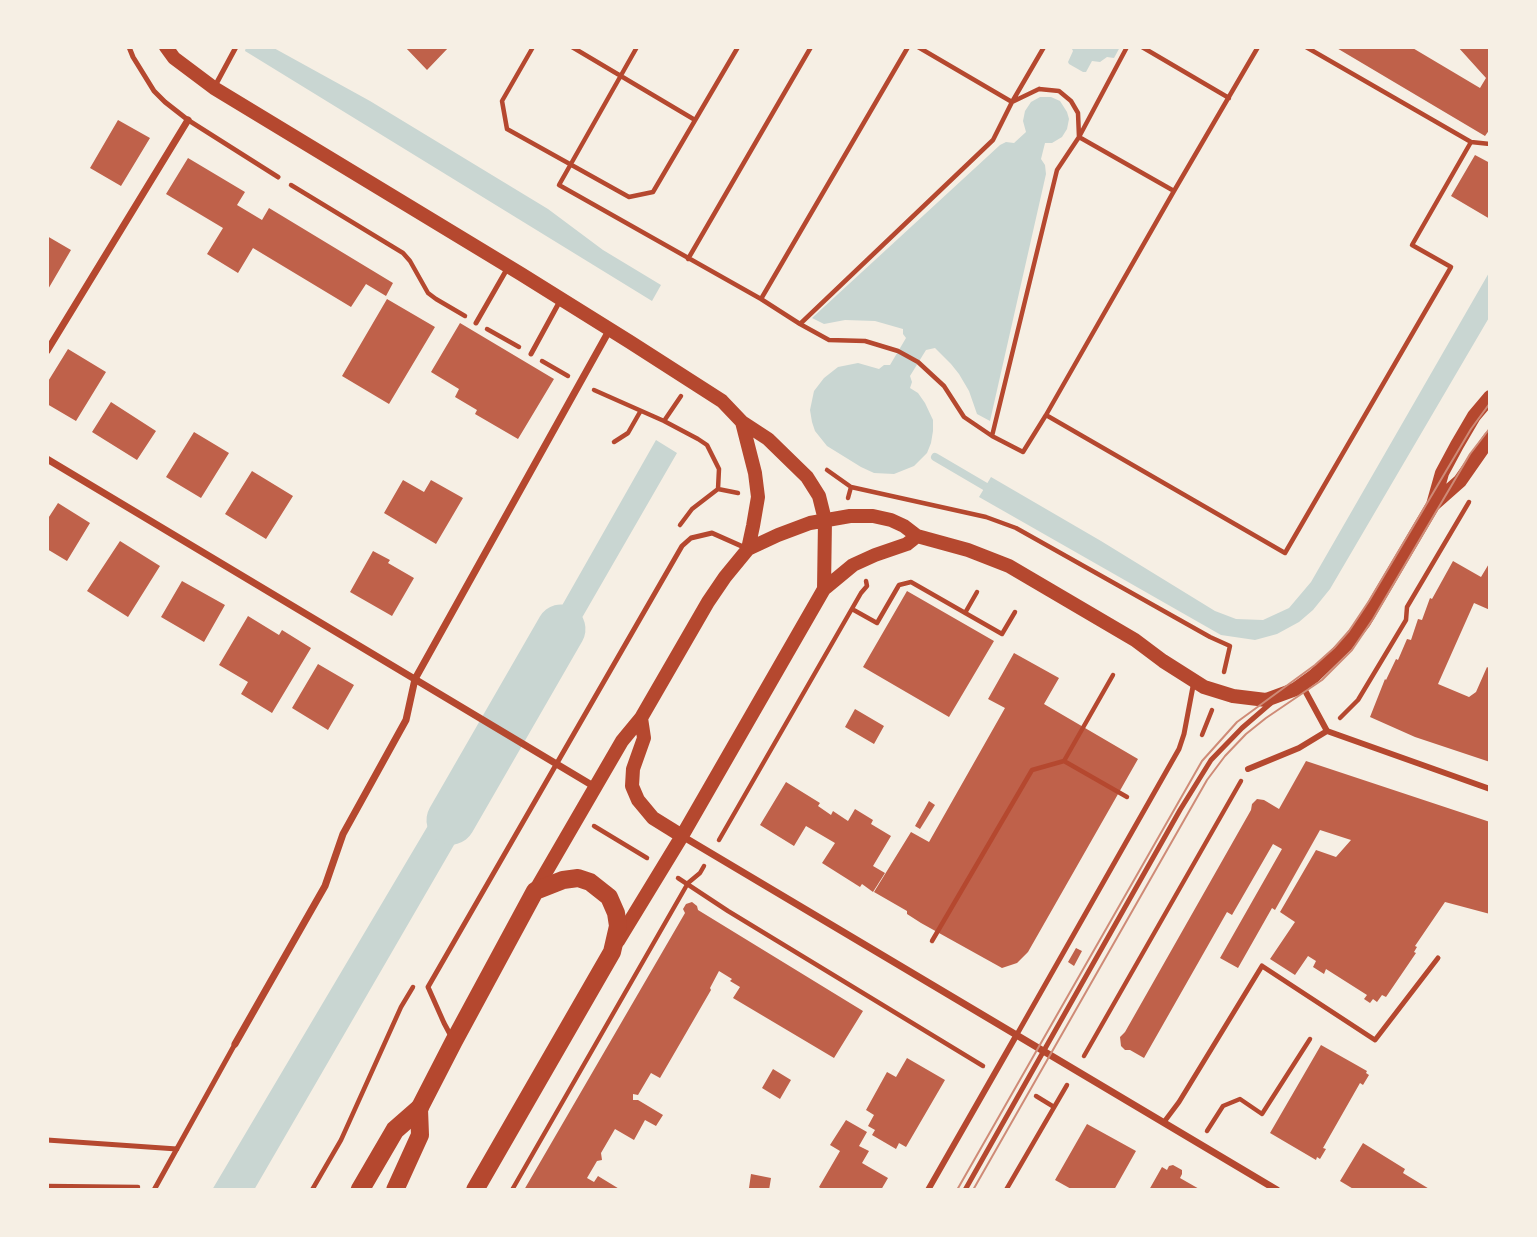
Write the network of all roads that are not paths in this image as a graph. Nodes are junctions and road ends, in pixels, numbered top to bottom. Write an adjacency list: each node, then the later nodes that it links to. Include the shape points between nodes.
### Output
1 (129, 47): 5 (lane, via 154,91)
2 (166, 47): 4 (main road)
3 (236, 47): 4 (lane)
4 (214, 88): 7 (main road)
5 (188, 120): 6 (lane); 11 (street)
6 (278, 177)
7 (508, 266): 8 (main road); 9 (lane)
8 (561, 299): 10 (main road); 12 (lane)
9 (476, 323)
10 (610, 330): 14 (main road, via 722,401); 22 (street)
11 (47, 351)
12 (531, 354)
13 (1490, 397): 17 (main road, via 1452,454)
14 (742, 422): 18 (main road, via 768,439 807,477 819,496); 20 (main road, via 758,497)
15 (1490, 438): 17 (main road, via 1460,481)
16 (47, 459): 22 (street)
17 (1433, 505): 24 (main road, via 1364,622 1329,663)
18 (825, 520): 19 (main road, via 882,518); 20 (main road); 21 (main road)
19 (917, 536): 21 (main road, via 853,565); 23 (main road, via 1009,566 1135,640)
20 (748, 549): 26 (main road, via 708,602); 28 (lane, via 712,533 691,538 682,546)
21 (824, 589): 32 (main road)
22 (415, 679): 28 (street); 38 (street, via 406,720 343,834 325,887)
23 (1194, 681): 25 (main road, via 1244,698 1266,700); 36 (lane, via 1179,749)
24 (1302, 685): 25 (main road); 27 (street)
25 (1281, 695): 39 (lane, via 1211,760)
26 (641, 718): 30 (main road); 32 (main road, via 644,738 632,786 653,818)
27 (1327, 732): 29 (street); 31 (street)
28 (556, 764): 30 (street); 37 (lane, via 428,987)
29 (1248, 769)
30 (595, 787): 33 (main road)
31 (1490, 789)
32 (682, 836): 34 (main road); 36 (street)
33 (535, 891): 34 (main road, via 578,878 600,888 616,913); 37 (main road)
34 (612, 952): 47 (main road)
35 (1438, 958): 41 (lane, via 1376,1040 1262,966)
36 (1016, 1036): 39 (street); 48 (street)
37 (454, 1041): 40 (main road)
38 (236, 1044): 43 (lane)
39 (1044, 1051): 41 (street); 49 (lane)
40 (419, 1110): 45 (highway, via 395,1130); 46 (main road, via 419,1135)
41 (1164, 1122): 50 (street)
42 (47, 1140): 43 (lane)
43 (177, 1149): 44 (lane)
44 (154, 1190)
45 (359, 1190)
46 (395, 1190)
47 (475, 1190)
48 (928, 1190)
49 (965, 1190)
50 (1277, 1190)

